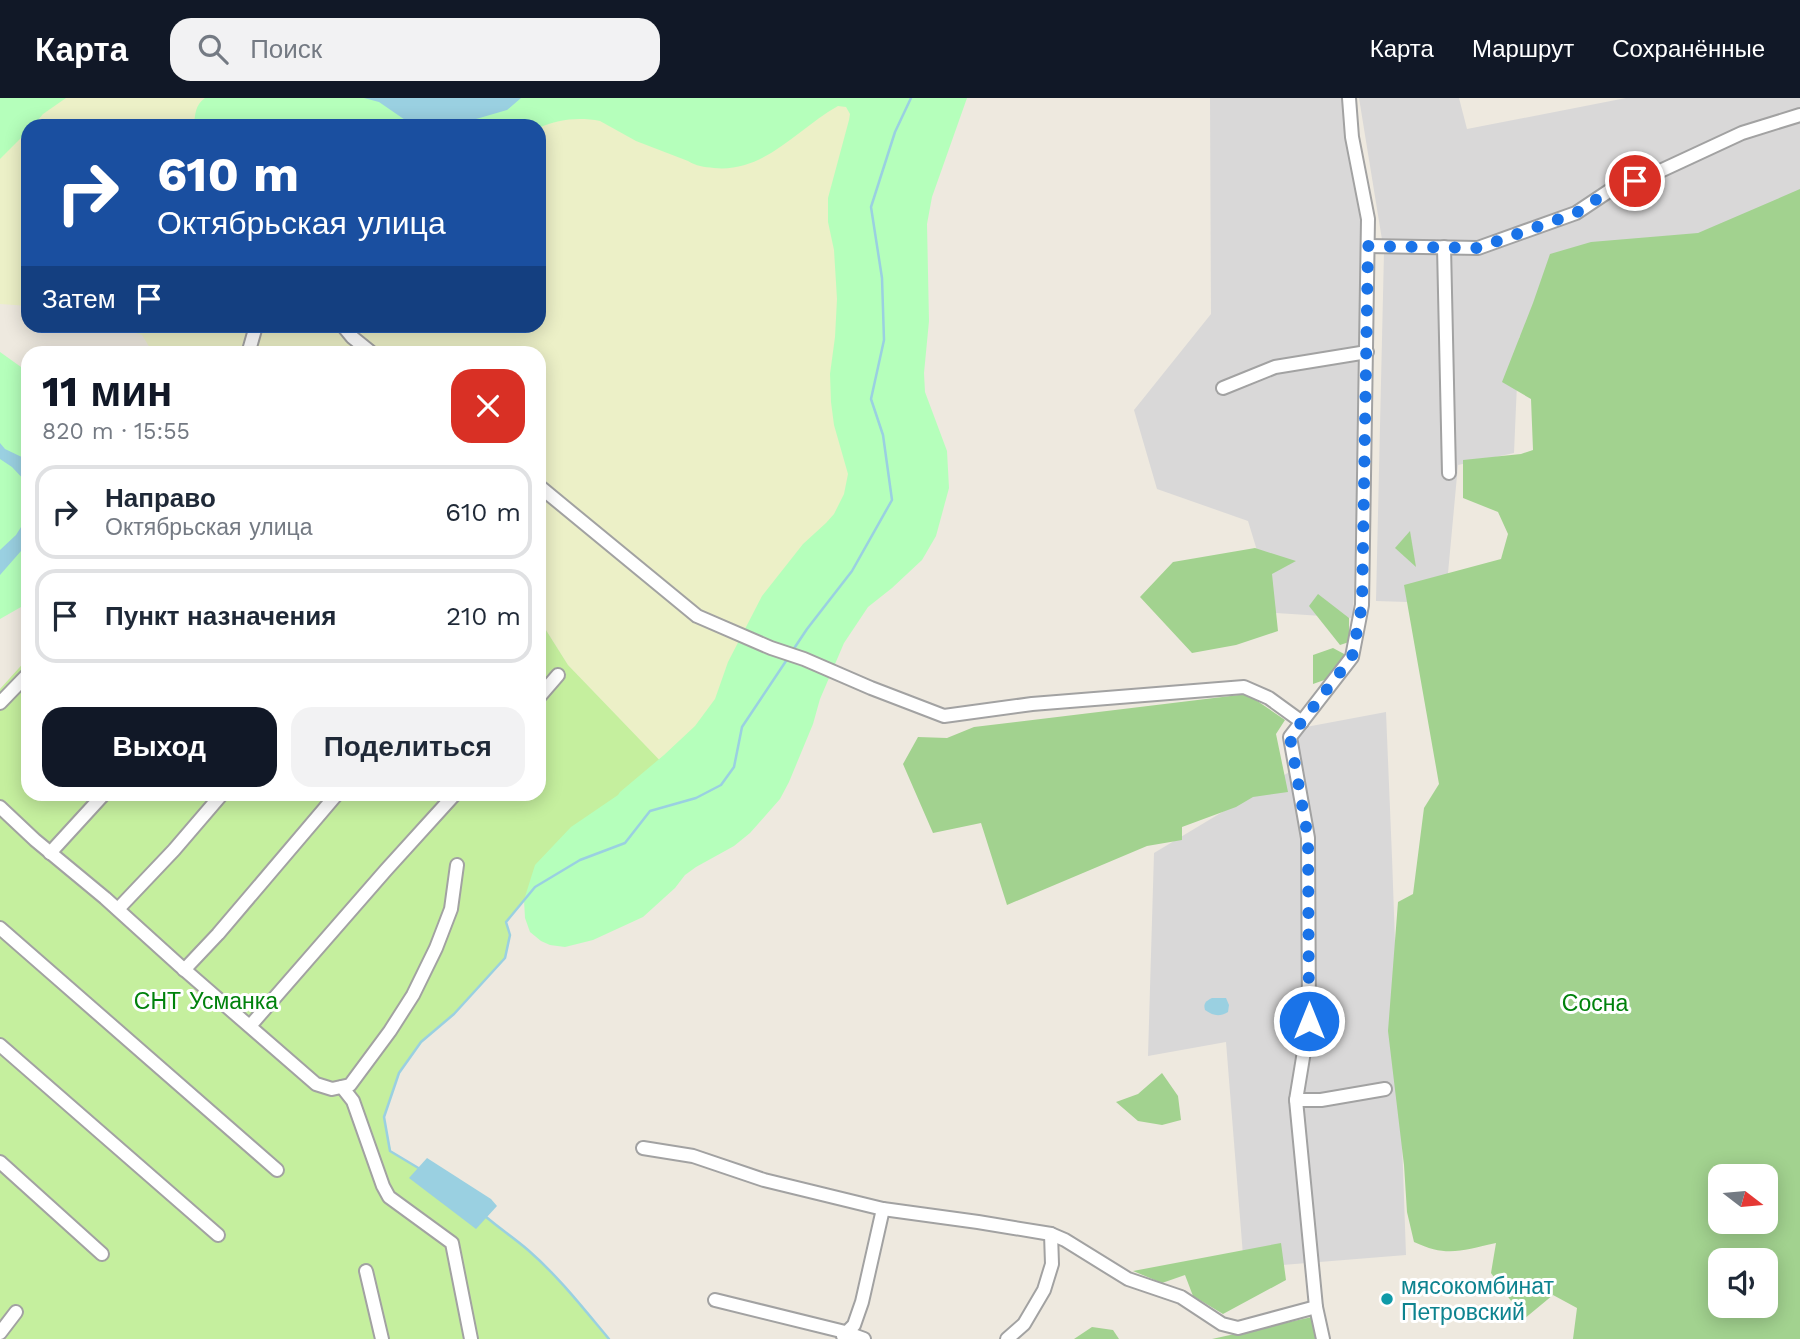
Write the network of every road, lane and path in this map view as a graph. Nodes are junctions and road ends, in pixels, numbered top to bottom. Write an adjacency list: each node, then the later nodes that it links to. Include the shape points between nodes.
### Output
1 (1349, 98): 3 (street)
2 (1800, 115): 4 (street, via 1742,133 1612,189 1576,213 1478,248)
3 (1368, 246): 4 (street); 7 (street)
4 (1444, 247): 9 (street)
5 (349, 333): 6 (street)
6 (363, 346)
7 (1367, 352): 8 (street, via 1275,367); 15 (street, via 1362,605 1352,657)
8 (1223, 388)
9 (1449, 473)
10 (546, 492): 15 (street, via 698,616 944,716 1244,687)
11 (558, 676): 13 (street)
12 (21, 681): 14 (street)
13 (546, 689)
14 (0, 703)
15 (1302, 722): 30 (street, via 1290,737 1308,838 1309,1021)
16 (98, 801): 21 (street)
17 (216, 801): 23 (street)
18 (331, 801): 25 (street)
19 (449, 801): 26 (street)
20 (0, 807): 21 (street)
21 (50, 853): 23 (street)
22 (457, 865): 28 (street, via 451,909 413,995 351,1085)
23 (118, 909): 25 (street)
24 (0, 928): 33 (street)
25 (184, 970): 26 (street)
26 (250, 1026): 28 (street, via 316,1084)
27 (0, 1045): 36 (street)
28 (342, 1087): 45 (street, via 353,1101 389,1197 452,1243)
29 (1385, 1089): 30 (street)
30 (1296, 1100): 40 (street)
31 (643, 1148): 34 (street, via 693,1156 764,1180)
32 (0, 1162): 37 (street)
33 (277, 1171)
34 (883, 1209): 35 (street); 43 (street, via 862,1302 854,1325)
35 (1051, 1234): 40 (street, via 1128,1279 1181,1297 1222,1324 1238,1328); 47 (street, via 1052,1264 1044,1290 1024,1324)
36 (218, 1236)
37 (102, 1254)
38 (366, 1271): 44 (street)
39 (715, 1300): 43 (street)
40 (1316, 1307): 48 (street)
41 (16, 1312): 42 (street)
42 (0, 1333)
43 (843, 1336): 46 (street)
44 (382, 1339)
45 (471, 1339)
46 (864, 1339)
47 (1007, 1339)
48 (1324, 1339)

